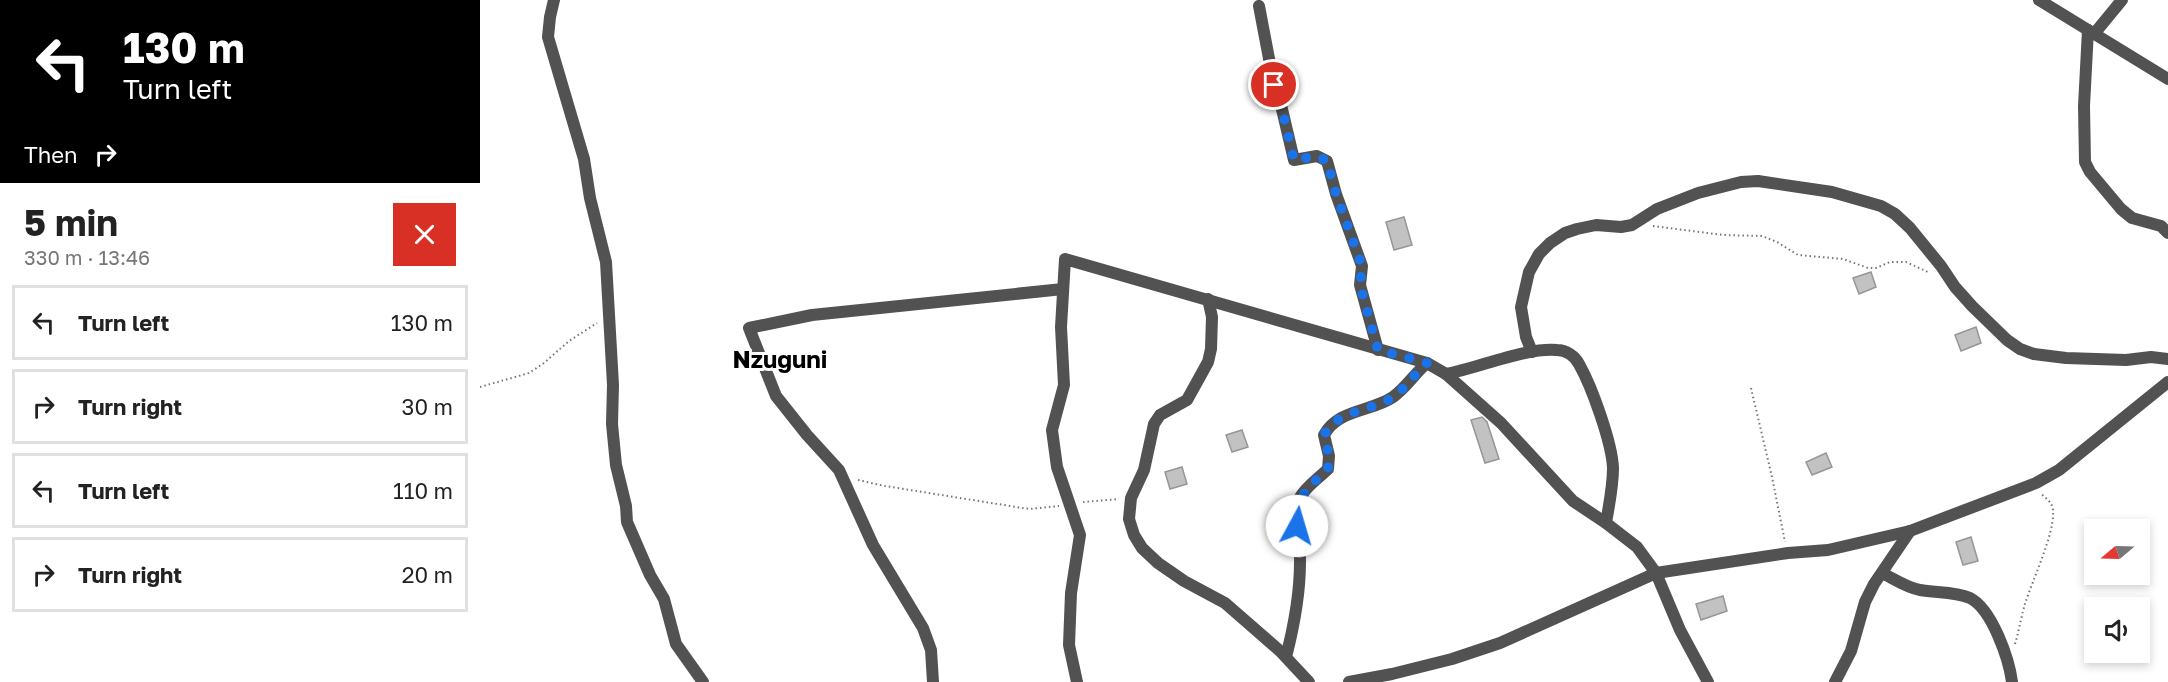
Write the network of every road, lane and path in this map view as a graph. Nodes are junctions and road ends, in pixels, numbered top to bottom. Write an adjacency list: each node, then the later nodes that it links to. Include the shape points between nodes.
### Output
1 (554, 0): 12 (street, via 549,37 585,159 606,262)
2 (2039, 0): 5 (street)
3 (2122, 0): 5 (street)
4 (1259, 6): 13 (street, via 1294,160 1317,156 1327,161 1362,266 1360,285)
5 (2091, 32): 6 (street); 8 (street, via 2084,106 2085,162 2121,209 2132,218 2161,226)
6 (2168, 79)
7 (1652, 226): 9 (path, via 1762,236 1798,255 1844,259 1868,268 1906,262)
8 (2168, 232)
9 (1930, 273)
10 (1063, 289): 11 (street, via 1065,259); 21 (street, via 812,315 749,328 776,396); 24 (street, via 1064,385 1052,430)
11 (1208, 299): 13 (street); 23 (street, via 1212,317 1208,362 1186,400 1160,415 1154,424 1147,460)
12 (610, 315): 19 (path, via 529,373); 32 (street, via 612,424 627,522 664,599 676,644)
13 (1378, 350): 16 (street)
14 (1532, 352): 15 (street, via 1521,307 1529,272 1550,243 1577,229 1632,225 1657,209 1698,193 1758,181 1832,192 1895,214 1972,306 2020,349 2066,358); 17 (street); 25 (street, via 1558,350 1569,353 1579,363 1602,424 1612,465)
15 (2168, 359)
16 (1427, 363): 17 (street); 30 (street, via 1390,398 1340,419 1324,435 1328,469 1300,496 1295,518 1300,543 1299,592)
17 (1446, 375): 25 (street, via 1502,423 1573,501)
18 (2168, 382): 22 (street, via 2060,470)
19 (480, 387)
20 (1751, 388): 27 (path)
21 (843, 477): 24 (path, via 1029,509); 33 (street, via 876,551 923,628 931,650)
22 (2027, 486): 26 (street); 31 (path, via 2049,501 2054,510)
23 (1131, 498): 24 (path); 30 (street, via 1129,519 1142,548 1184,581 1225,603)
24 (1068, 504): 34 (street, via 1080,535 1071,593 1069,645)
25 (1606, 523): 28 (street, via 1636,547)
26 (1910, 531): 27 (street, via 1828,550); 29 (street)
27 (1788, 553): 28 (street)
28 (1656, 573): 36 (street, via 1500,643); 37 (street)
29 (1882, 573): 31 (street, via 1918,590 1958,595 1977,602); 38 (street, via 1865,602 1851,651)
30 (1286, 657): 35 (street)
31 (2008, 657): 39 (street)
32 (703, 682)
33 (933, 682)
34 (1077, 682)
35 (1309, 682)
36 (1349, 682)
37 (1708, 682)
38 (1835, 682)
39 (2012, 682)

